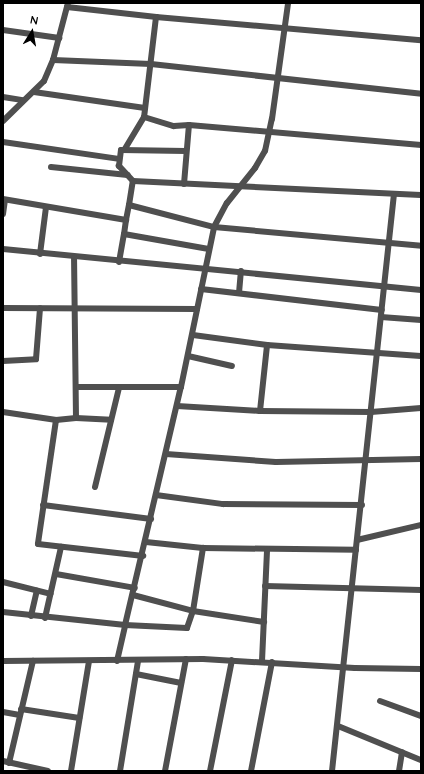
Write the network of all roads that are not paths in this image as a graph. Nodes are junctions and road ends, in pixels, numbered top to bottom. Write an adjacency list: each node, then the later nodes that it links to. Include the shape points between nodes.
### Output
1 (288, 3): 4 (street)
2 (68, 5): 3 (street); 6 (street)
3 (156, 17): 4 (street); 9 (street)
4 (284, 28): 7 (street); 10 (street)
5 (3, 30): 6 (street)
6 (59, 38): 8 (street)
7 (421, 40)
8 (53, 60): 9 (street); 11 (street, via 44,81)
9 (151, 64): 10 (street); 15 (street)
10 (278, 80): 12 (street); 19 (street)
11 (34, 92): 14 (street); 15 (street)
12 (421, 94)
13 (3, 97): 14 (street)
14 (23, 100): 17 (street)
15 (145, 108): 16 (street)
16 (144, 117): 18 (street, via 174,126); 22 (street)
17 (3, 121)
18 (189, 125): 19 (street); 23 (street)
19 (270, 132): 21 (street); 28 (street, via 261,159)
20 (3, 142): 24 (street)
21 (421, 144)
22 (125, 149): 23 (street); 24 (street, via 120,151)
23 (186, 151): 27 (street)
24 (119, 159): 26 (street, via 120,168)
25 (51, 167): 26 (street)
26 (131, 178): 27 (street); 32 (street)
27 (184, 184): 28 (street)
28 (242, 185): 29 (street); 36 (street, via 224,207)
29 (394, 194): 30 (street); 38 (street)
30 (421, 195)
31 (4, 200): 33 (street); 34 (street)
32 (129, 205): 35 (street); 36 (street)
33 (46, 207): 35 (street); 42 (street)
34 (3, 214)
35 (126, 220): 37 (street)
36 (214, 227): 38 (street); 41 (street)
37 (124, 234): 41 (street); 44 (street)
38 (389, 243): 39 (street); 47 (street)
39 (421, 246)
40 (3, 249): 42 (street)
41 (209, 249): 45 (street)
42 (40, 254): 43 (street)
43 (74, 258): 44 (street); 53 (street)
44 (119, 262): 45 (street)
45 (205, 267): 46 (street); 48 (street)
46 (241, 271): 47 (street); 50 (street)
47 (384, 286): 49 (street); 55 (street)
48 (201, 289): 50 (street); 54 (street)
49 (421, 290)
50 (239, 293): 55 (street)
51 (3, 308): 52 (street)
52 (40, 308): 53 (street); 62 (street, via 36,359)
53 (74, 309): 54 (street); 64 (street)
54 (197, 309): 57 (street)
55 (382, 313): 56 (street); 59 (street)
56 (421, 320)
57 (193, 335): 58 (street); 60 (street)
58 (267, 345): 59 (street); 69 (street)
59 (377, 355): 61 (street); 71 (street)
60 (188, 356): 63 (street); 65 (street)
61 (421, 356)
62 (3, 361)
63 (232, 366)
64 (76, 387): 66 (street); 72 (street)
65 (181, 387): 66 (street); 67 (street)
66 (118, 388): 74 (street)
67 (177, 406): 69 (street); 75 (street)
68 (421, 408): 71 (street)
69 (260, 411): 71 (street)
70 (3, 412): 73 (street)
71 (371, 412): 77 (street)
72 (76, 418): 73 (street); 74 (street)
73 (56, 420): 80 (street)
74 (111, 420): 78 (street)
75 (166, 454): 77 (street, via 276,462); 79 (street)
76 (421, 459): 77 (street)
77 (366, 461): 81 (street)
78 (95, 487)
79 (156, 495): 81 (street, via 212,504); 82 (street)
80 (43, 505): 82 (street); 86 (street, via 38,544)
81 (362, 505): 84 (street)
82 (151, 519): 85 (street)
83 (421, 526): 84 (street)
84 (357, 540): 89 (street)
85 (146, 542): 87 (street); 90 (street)
86 (61, 547): 90 (street); 91 (street)
87 (203, 548): 88 (street); 100 (street)
88 (267, 549): 89 (street); 93 (street)
89 (356, 550): 95 (street)
90 (143, 556): 94 (street)
91 (56, 574): 94 (street); 98 (street)
92 (3, 582): 97 (street)
93 (265, 586): 95 (street); 104 (street)
94 (135, 588): 99 (street)
95 (353, 589): 96 (street); 115 (street)
96 (421, 590)
97 (37, 591): 98 (street); 102 (street)
98 (51, 594): 103 (street)
99 (133, 596): 100 (street); 105 (street)
100 (193, 611): 104 (street); 105 (street, via 188,626 184,628)
101 (3, 612): 102 (street)
102 (31, 616): 103 (street)
103 (45, 618): 105 (street)
104 (264, 622): 113 (street)
105 (125, 625): 111 (street)
106 (186, 659): 107 (street); 112 (street); 118 (street)
107 (232, 660): 113 (street); 132 (street)
108 (3, 661): 109 (street)
109 (34, 661): 110 (street); 121 (street)
110 (89, 661): 111 (street); 123 (street)
111 (116, 661): 112 (street)
112 (138, 661): 117 (street)
113 (262, 661): 114 (street)
114 (272, 662): 115 (street); 133 (street)
115 (343, 668): 116 (street); 124 (street)
116 (421, 669)
117 (136, 674): 118 (street); 130 (street)
118 (182, 683): 131 (street)
119 (380, 700): 122 (street)
120 (3, 712): 121 (street)
121 (20, 712): 123 (street); 127 (street)
122 (421, 716)
123 (79, 718): 129 (street)
124 (338, 726): 125 (street); 134 (street)
125 (402, 752): 126 (street); 135 (street)
126 (421, 760)
127 (6, 762): 128 (street)
128 (48, 771)
129 (71, 771)
130 (120, 771)
131 (165, 771)
132 (210, 771)
133 (251, 771)
134 (332, 771)
135 (399, 771)

